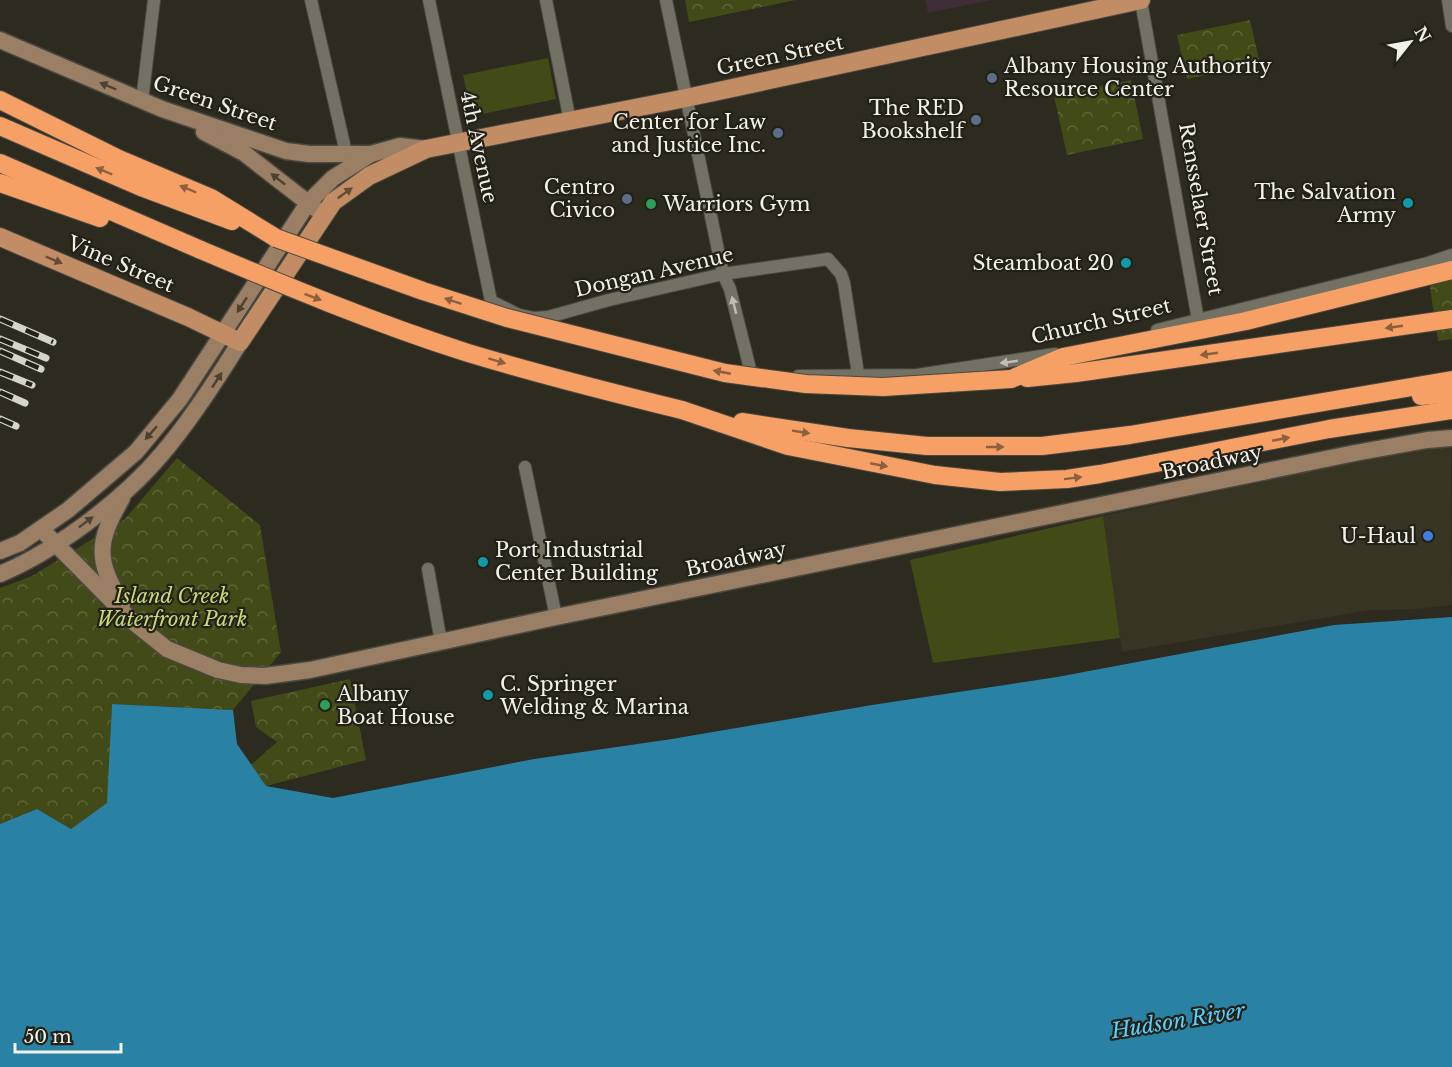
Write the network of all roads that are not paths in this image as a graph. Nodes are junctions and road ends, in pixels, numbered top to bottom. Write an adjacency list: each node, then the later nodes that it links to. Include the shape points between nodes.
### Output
1 (154, 0): 12 (street)
2 (311, 0): 18 (street)
3 (429, 0): 16 (street, 4th Avenue)
4 (546, 0): 14 (street)
5 (666, 0): 10 (street)
6 (1142, 0): 10 (main road, Green Street); 32 (street, Rensselaer Street)
7 (1448, 0): 8 (street)
8 (1452, 26)
9 (0, 40): 12 (street, Green Street, one-way to 9)
10 (686, 98): 14 (main road, Green Street); 29 (street)
11 (0, 100): 25 (highway, one-way to 11, via 211,198 119,159)
12 (142, 101): 13 (street, Green Street)
13 (162, 109): 18 (street, Green Street, via 286,151); 22 (street, one-way to 13, via 244,153)
14 (570, 121): 16 (main road, Green Street)
15 (0, 126): 25 (highway, one-way to 15, via 141,187)
16 (459, 142): 17 (main road, Green Street); 30 (street, 4th Avenue)
17 (426, 149): 19 (street, Green Street, via 400,146); 23 (main road, Green Street, one-way to 17, via 333,202 369,176)
18 (346, 153): 19 (street, Green Street)
19 (371, 154): 22 (street, via 333,178)
20 (0, 163): 26 (highway)
21 (0, 183): 26 (highway)
22 (308, 203): 23 (street); 33 (street, one-way to 33)
23 (324, 214): 33 (main road)
24 (0, 237): 33 (main road, Vine Street, one-way to 33)
25 (276, 238): 35 (highway, one-way to 25, bridge, via 883,387 806,384 725,373 507,318)
26 (201, 250): 39 (highway, one-way to 39, bridge, via 453,348)
27 (1452, 255): 32 (street, Church Street)
28 (1452, 270): 35 (highway, via 1246,321 1063,357)
29 (723, 274): 30 (street, Dongan Avenue, via 548,317 519,315); 34 (street, Church Street, one-way to 29, via 752,377); 34 (street, Dongan Avenue, via 828,259 844,283)
30 (491, 301)
31 (1452, 319): 35 (highway, one-way to 35, via 1087,372)
32 (1198, 320): 34 (street, Church Street, one-way to 34, via 1104,345 1024,360 917,375)
33 (231, 339): 45 (street, one-way to 33, via 160,457 219,377); 46 (street, one-way to 46, via 136,452)
34 (858, 374)
35 (1011, 379)
36 (1452, 380): 38 (highway)
37 (1452, 393): 38 (highway)
38 (1284, 409): 39 (highway, one-way to 38, via 867,441 1003,447 1089,441)
39 (682, 410): 42 (highway, one-way to 42, via 818,453 935,475 1000,482 1100,474)
40 (1452, 410): 42 (highway)
41 (1452, 422): 42 (highway)
42 (1329, 429)
43 (1452, 438): 51 (street, Broadway, via 1344,456)
44 (525, 467): 51 (street)
45 (128, 488): 47 (street, one-way to 45); 52 (street, via 102,542 109,582)
46 (41, 529): 47 (street, Broadway); 48 (street)
47 (56, 544): 50 (street); 52 (street, Broadway)
48 (0, 551)
49 (428, 569): 53 (street)
50 (0, 574)
51 (556, 617): 53 (street, Broadway)
52 (132, 621): 53 (street, Broadway, via 167,649 241,675 288,675)
53 (441, 642)

